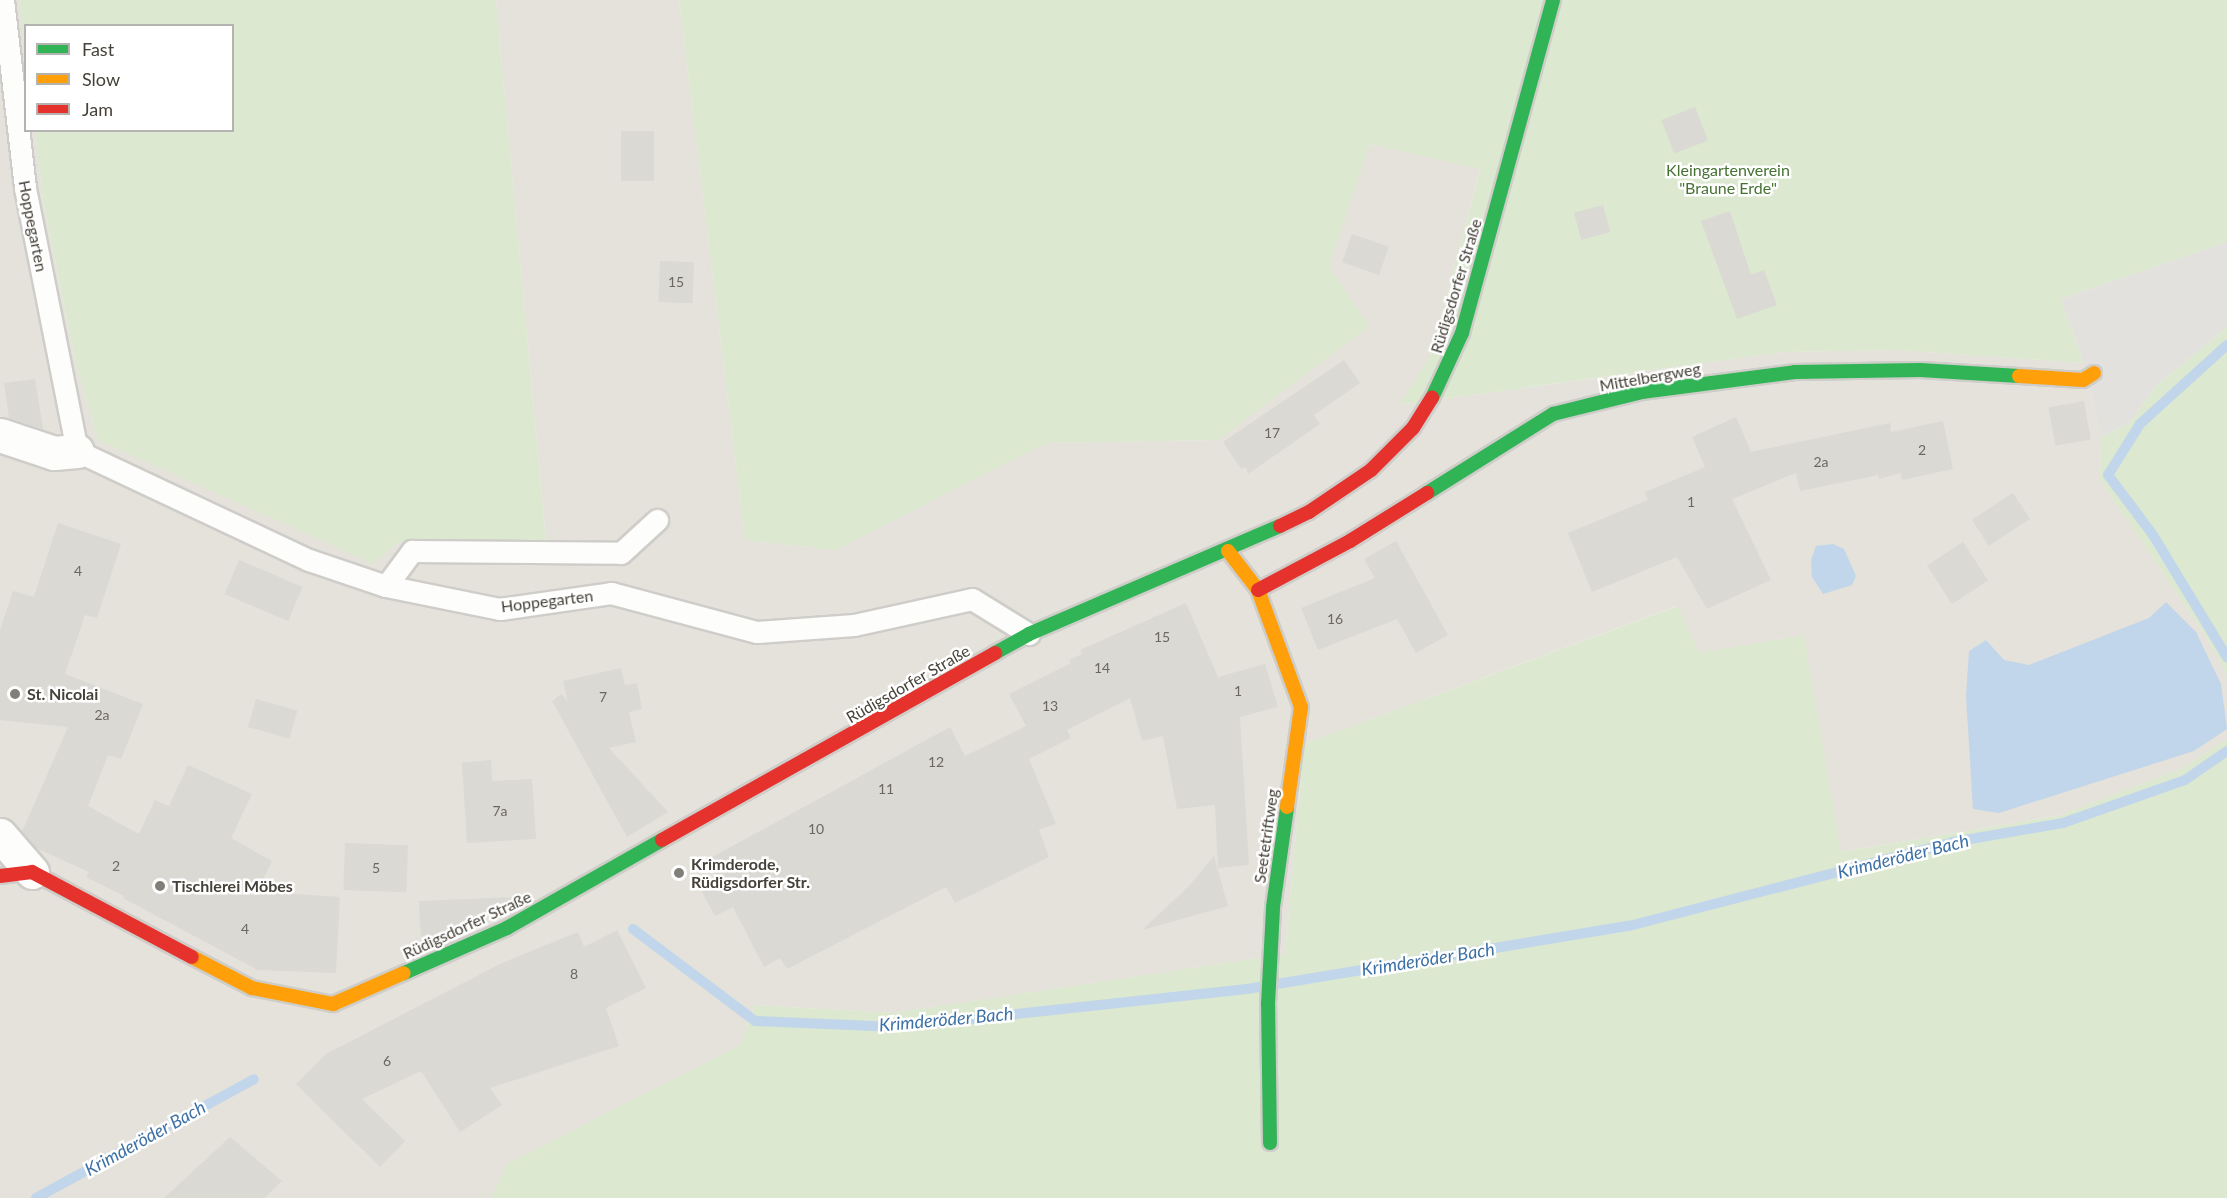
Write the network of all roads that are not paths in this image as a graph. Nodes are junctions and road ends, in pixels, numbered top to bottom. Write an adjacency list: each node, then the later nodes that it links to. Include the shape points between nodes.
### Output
1 (3, 0): 5 (lane, Hoppegarten, via 25,188)
2 (1553, 0): 7 (street, Rüdigsdorfer Straße, via 1462,333 1442,384 1413,428 1371,470 1309,512)
3 (2094, 373): 9 (street, Mittelbergweg, via 2083,380 1920,370 1794,372 1642,392 1553,414 1350,541)
4 (0, 435): 5 (street, Hoppegarten, via 54,453)
5 (77, 451): 8 (lane, Hoppegarten, via 309,560)
6 (657, 520): 8 (lane, via 621,553 412,551)
7 (1228, 551): 9 (street, Seetetriftweg); 10 (street, Rüdigsdorfer Straße)
8 (386, 586): 10 (lane, Hoppegarten, via 500,609 611,593 757,632 854,625 972,599)
9 (1258, 590): 14 (street, Seetetriftweg, via 1301,707 1273,907 1268,1004)
10 (1029, 634): 12 (street, Rüdigsdorfer Straße, via 507,928 333,1004 252,988)
11 (0, 835): 12 (street)
12 (32, 872): 13 (street)
13 (0, 876)
14 (1270, 1143)

